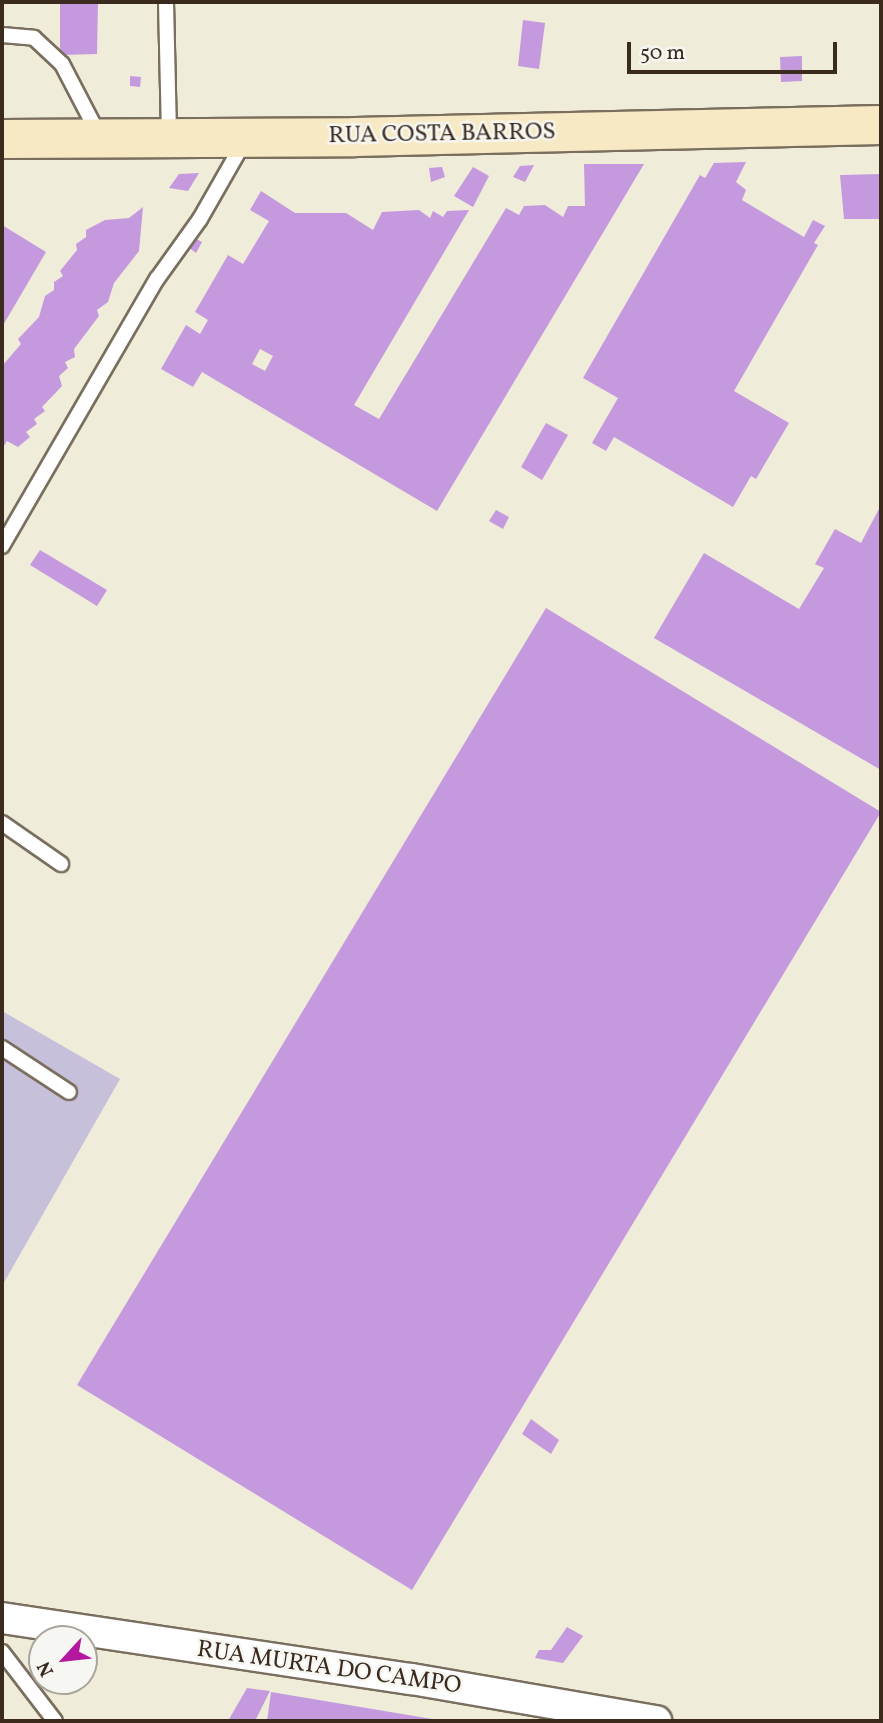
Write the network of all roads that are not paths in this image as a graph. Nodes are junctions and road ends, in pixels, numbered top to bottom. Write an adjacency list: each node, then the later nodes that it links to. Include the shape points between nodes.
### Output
1 (166, 2): 5 (lane)
2 (2, 35): 4 (lane, via 34,38 62,64)
3 (881, 125): 6 (main road, RUA COSTA BARROS)
4 (101, 138): 5 (main road, RUA COSTA BARROS); 7 (main road, RUA COSTA BARROS)
5 (169, 138): 6 (main road, RUA COSTA BARROS)
6 (247, 138): 8 (lane, via 200,219 157,279)
7 (2, 139)
8 (2, 546)
9 (2, 823): 10 (lane)
10 (61, 864)
11 (2, 1048): 12 (lane)
12 (69, 1092)
13 (2, 1618): 16 (street, RUA MURTA DO CAMPO, via 412,1679)
14 (2, 1652): 15 (lane)
15 (55, 1721)
16 (656, 1721)

